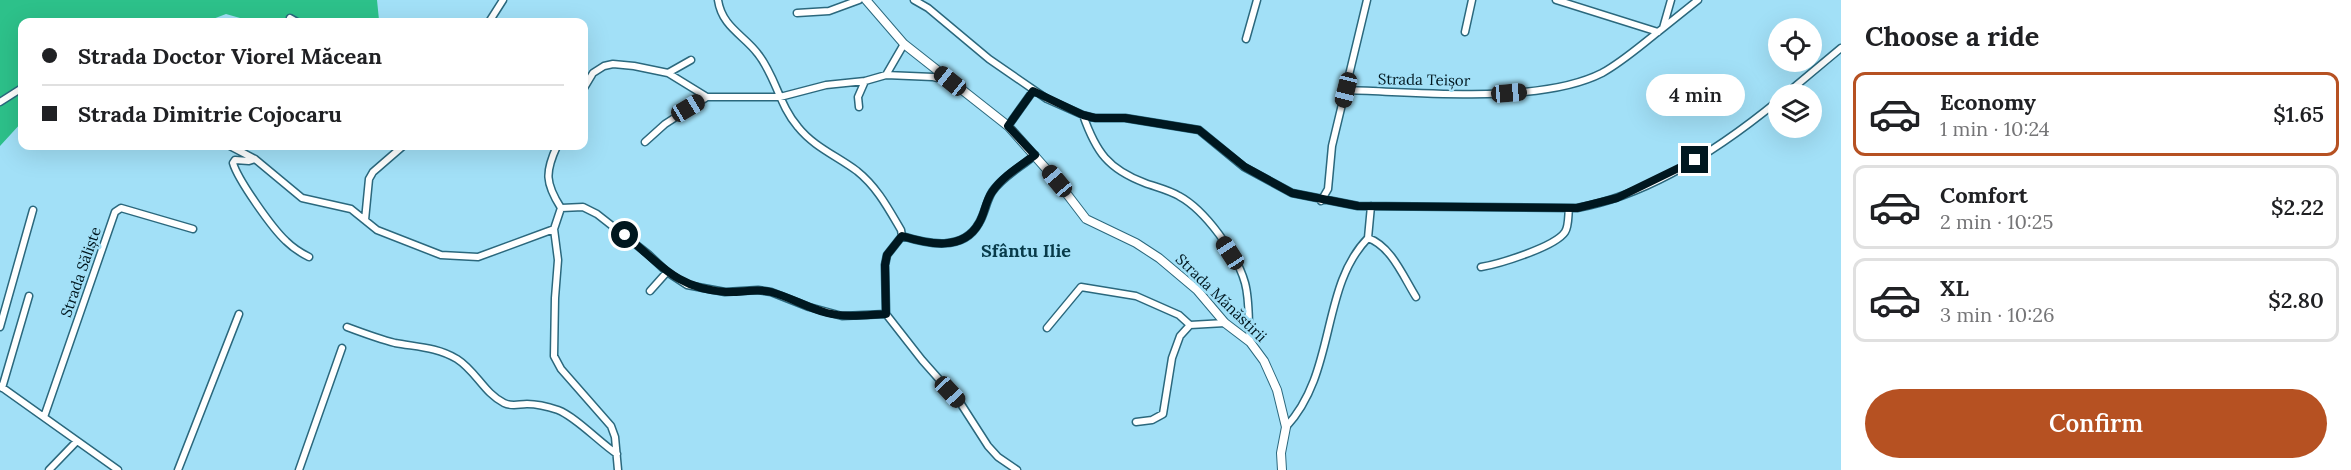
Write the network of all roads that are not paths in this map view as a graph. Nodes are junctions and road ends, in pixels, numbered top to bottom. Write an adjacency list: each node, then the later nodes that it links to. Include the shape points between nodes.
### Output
1 (503, 0): 14 (street)
2 (718, 0): 31 (street, via 726,22 767,66)
3 (858, 0): 13 (street, via 829,10)
4 (866, 0): 18 (street, Strada Mănăstirii)
5 (914, 0): 12 (street)
6 (1257, 0): 17 (street)
7 (1366, 0): 27 (street)
8 (1472, 0): 16 (street)
9 (1556, 0): 15 (street)
10 (1671, 0): 15 (street)
11 (1698, 0): 15 (street, Strada Teișor)
12 (924, 2): 29 (street, via 968,44)
13 (797, 13)
14 (492, 18)
15 (1660, 30): 27 (street, Strada Teișor, via 1601,74 1539,91)
16 (1466, 32)
17 (1246, 39)
18 (904, 44): 22 (street); 25 (street, Strada Mănăstirii)
19 (1841, 48): 26 (street)
20 (691, 60): 21 (street)
21 (668, 73): 23 (street, via 634,66 604,66); 30 (street)
22 (886, 75): 24 (street); 25 (street)
23 (588, 80)
24 (865, 81): 31 (street, via 826,85); 33 (street, via 858,97)
25 (950, 81): 36 (street, Strada Mănăstirii)
26 (1798, 84)
27 (1346, 90): 43 (street, via 1332,146)
28 (18, 91): 32 (street)
29 (1033, 91): 35 (street); 36 (street)
30 (707, 97): 31 (street); 37 (street)
31 (780, 97): 53 (street, via 807,138 874,187)
32 (0, 102)
33 (859, 107)
34 (1768, 108): 48 (street, via 1717,147 1656,180 1597,205)
35 (1083, 115): 44 (street, via 1199,130 1272,184); 68 (street, via 1102,156 1129,176 1178,195 1193,206 1222,240 1245,282)
36 (1008, 126): 41 (street, Strada Mănăstirii)
37 (645, 142)
38 (238, 150): 42 (street)
39 (398, 150): 50 (street, via 369,178)
40 (556, 150): 47 (street, via 548,180)
41 (1035, 155): 53 (street, via 996,187 981,221 967,235 943,244); 63 (street, Strada Mănăstirii, via 1086,219 1159,258 1197,290)
42 (255, 159): 50 (street, via 302,198 351,209); 55 (street, via 237,159 233,163 280,236)
43 (1328, 189): 44 (street); 45 (street)
44 (1321, 201): 45 (street)
45 (1334, 203): 46 (street)
46 (1371, 206): 48 (street); 54 (street)
47 (561, 208): 52 (street); 57 (street, via 583,207 597,214)
48 (1569, 208): 56 (street, via 1565,232 1559,238 1498,265)
49 (33, 210): 65 (street)
50 (365, 220): 52 (street, via 384,233 454,257 478,257)
51 (193, 229): 71 (street, Strada Săliște, via 121,208 115,212)
52 (554, 229): 75 (street, via 558,260 554,356 611,426)
53 (902, 236): 62 (street, via 887,255)
54 (1368, 238): 60 (street, via 1386,249); 73 (street, Strada Mănăstirii, via 1347,270 1330,317 1320,368 1307,398)
55 (309, 257)
56 (1481, 267)
57 (667, 272): 58 (street); 62 (street, via 699,289 771,292 842,316)
58 (650, 291)
59 (29, 296): 70 (street)
60 (1416, 297)
61 (239, 314): 78 (street)
62 (886, 314): 81 (street, via 961,404 988,446)
63 (1225, 323): 64 (street); 68 (street, Strada Mănăstirii)
64 (1190, 325): 67 (street, via 1179,315 1136,296 1081,287); 72 (street, via 1180,336 1172,358 1163,414)
65 (0, 327)
66 (347, 327): 75 (street, via 442,352 465,365 504,403 559,411)
67 (1047, 328)
68 (1250, 342): 73 (street, Strada Mănăstirii, via 1275,382)
69 (342, 348): 79 (street)
70 (1, 387): 71 (street)
71 (44, 417): 74 (street)
72 (1136, 422)
73 (1286, 427): 82 (street, Strada Mănăstirii)
74 (77, 441): 76 (street); 77 (street)
75 (617, 454): 80 (street)
76 (49, 470)
77 (118, 470)
78 (177, 470)
79 (299, 470)
80 (618, 470)
81 (1017, 470)
82 (1282, 470)

